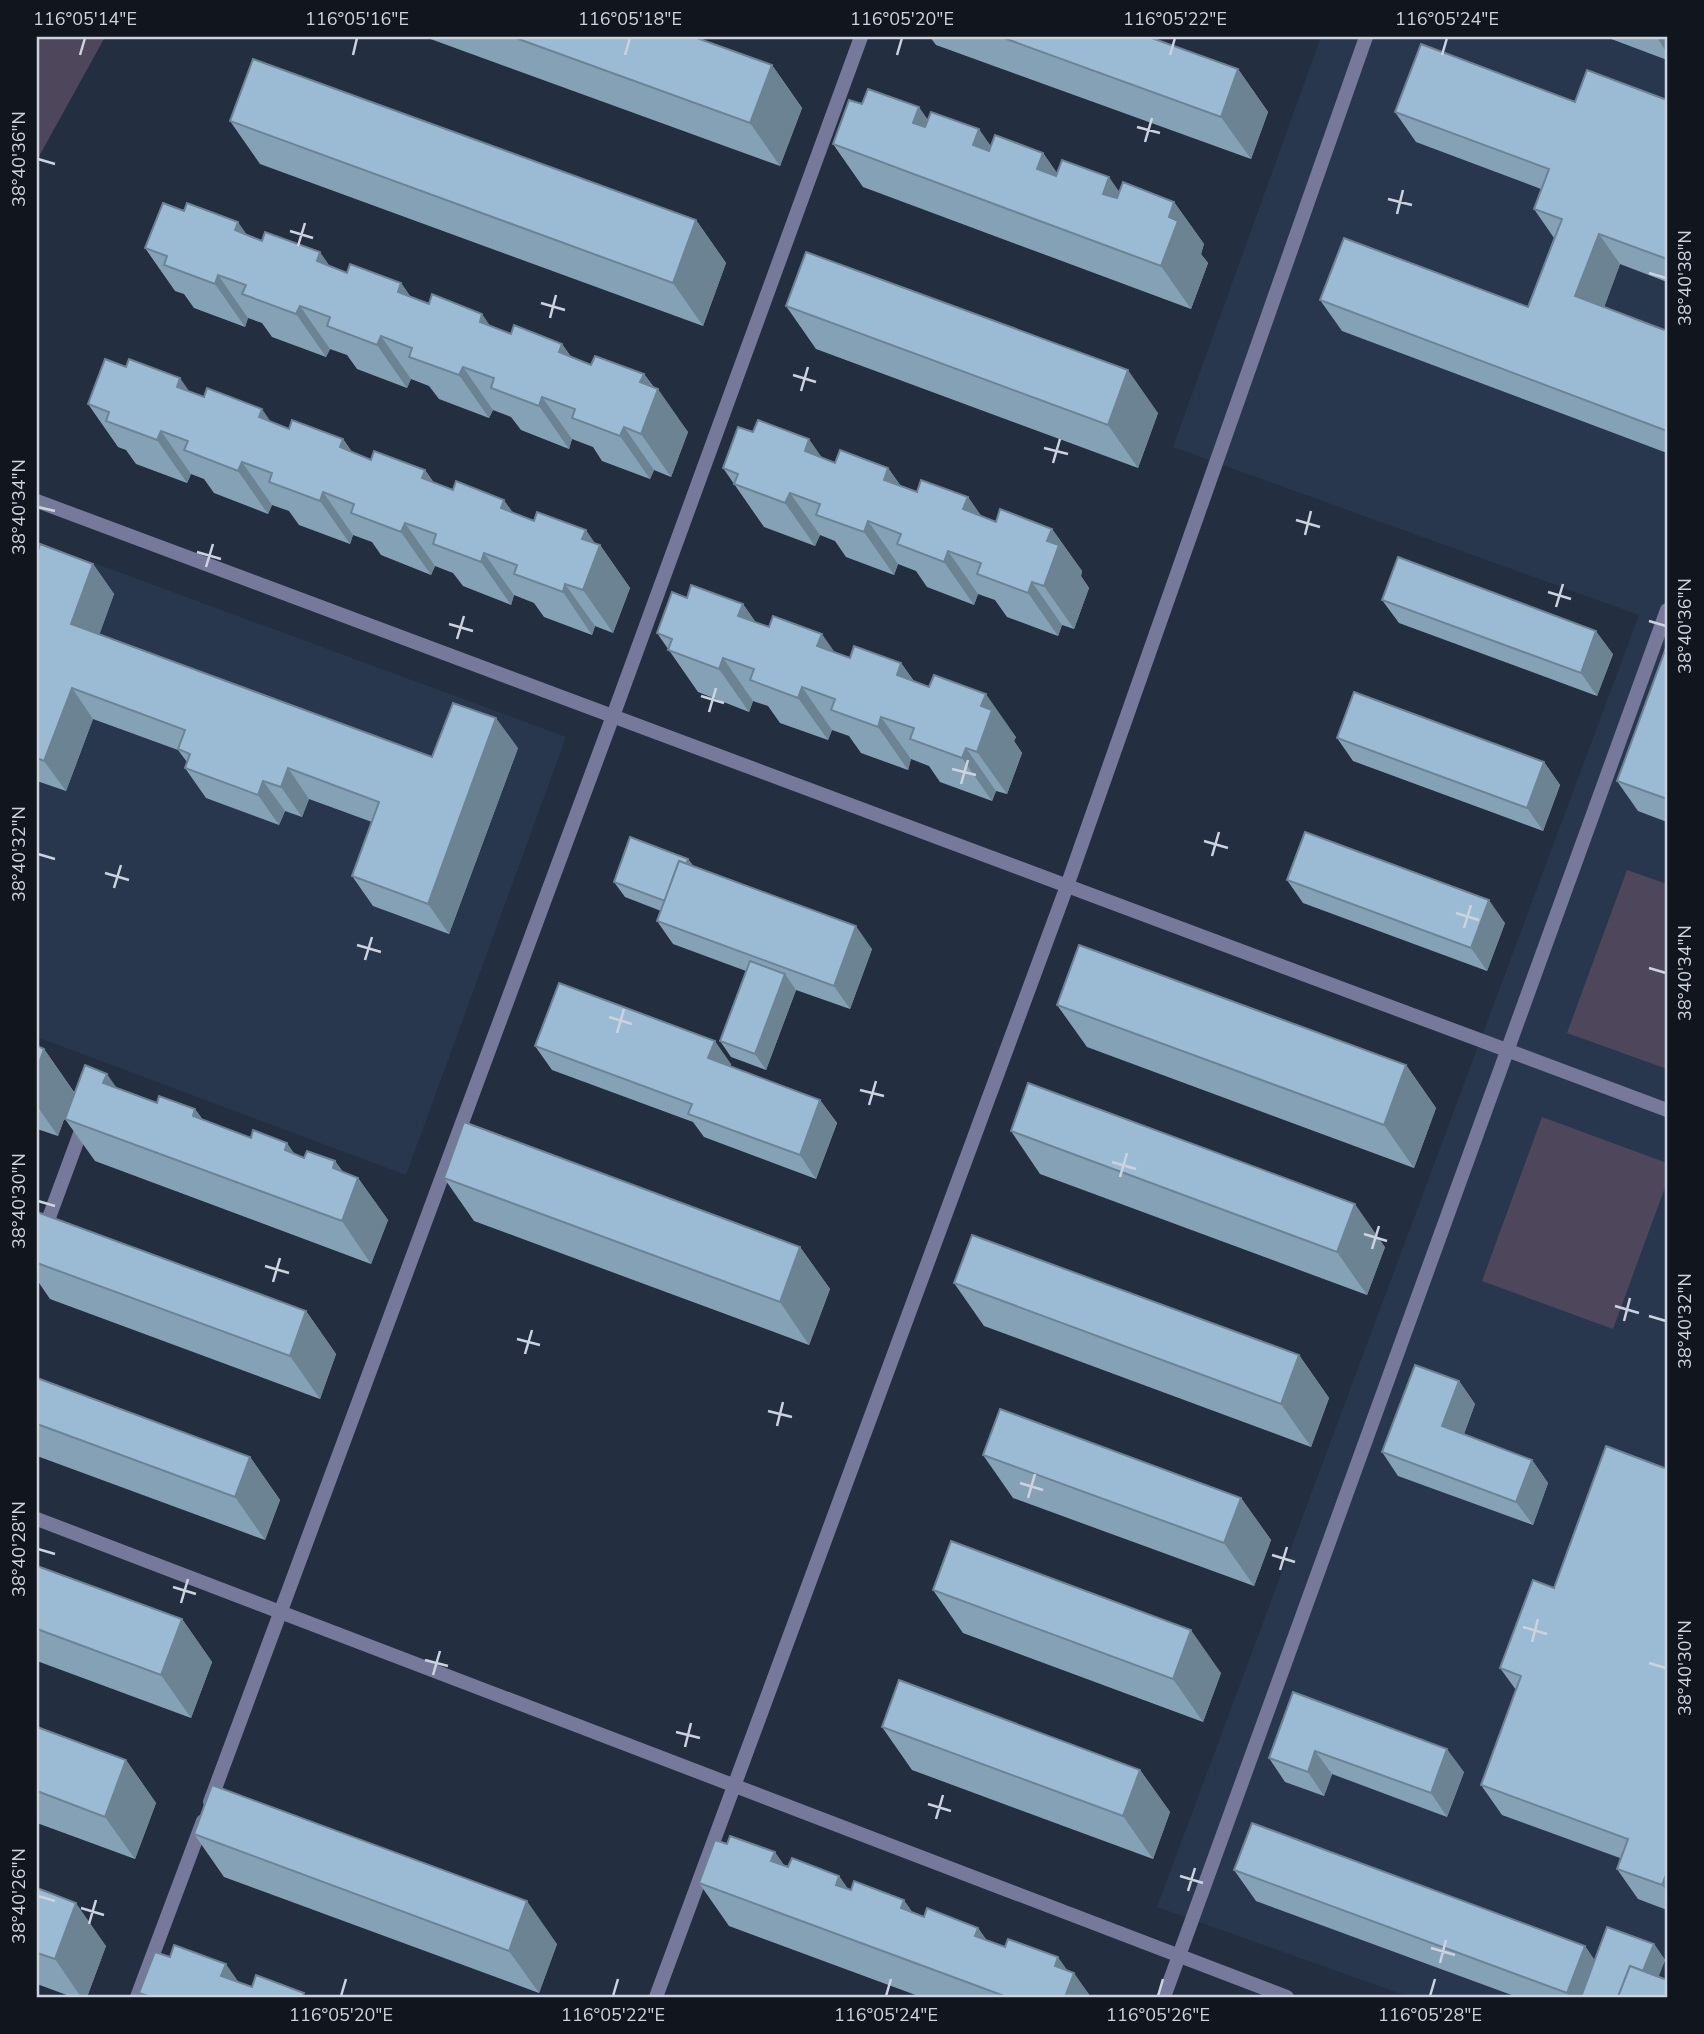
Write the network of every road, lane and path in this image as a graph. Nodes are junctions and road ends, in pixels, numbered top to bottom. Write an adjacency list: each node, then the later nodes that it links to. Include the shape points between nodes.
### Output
1 (861, 37): 5 (lane)
2 (1366, 37): 6 (lane)
3 (37, 501): 5 (lane)
4 (1667, 610): 7 (lane)
5 (613, 716): 6 (lane); 12 (lane)
6 (1067, 886): 7 (lane); 13 (lane)
7 (1507, 1050): 8 (lane); 14 (lane)
8 (1667, 1110)
9 (88, 1112): 10 (lane)
10 (37, 1250)
11 (37, 1519): 12 (lane)
12 (280, 1612): 13 (lane); 15 (lane)
13 (734, 1786): 14 (lane); 16 (lane)
14 (1179, 1956): 17 (lane); 18 (lane)
15 (137, 1997)
16 (656, 1997)
17 (1164, 1997)
18 (1287, 1997)

